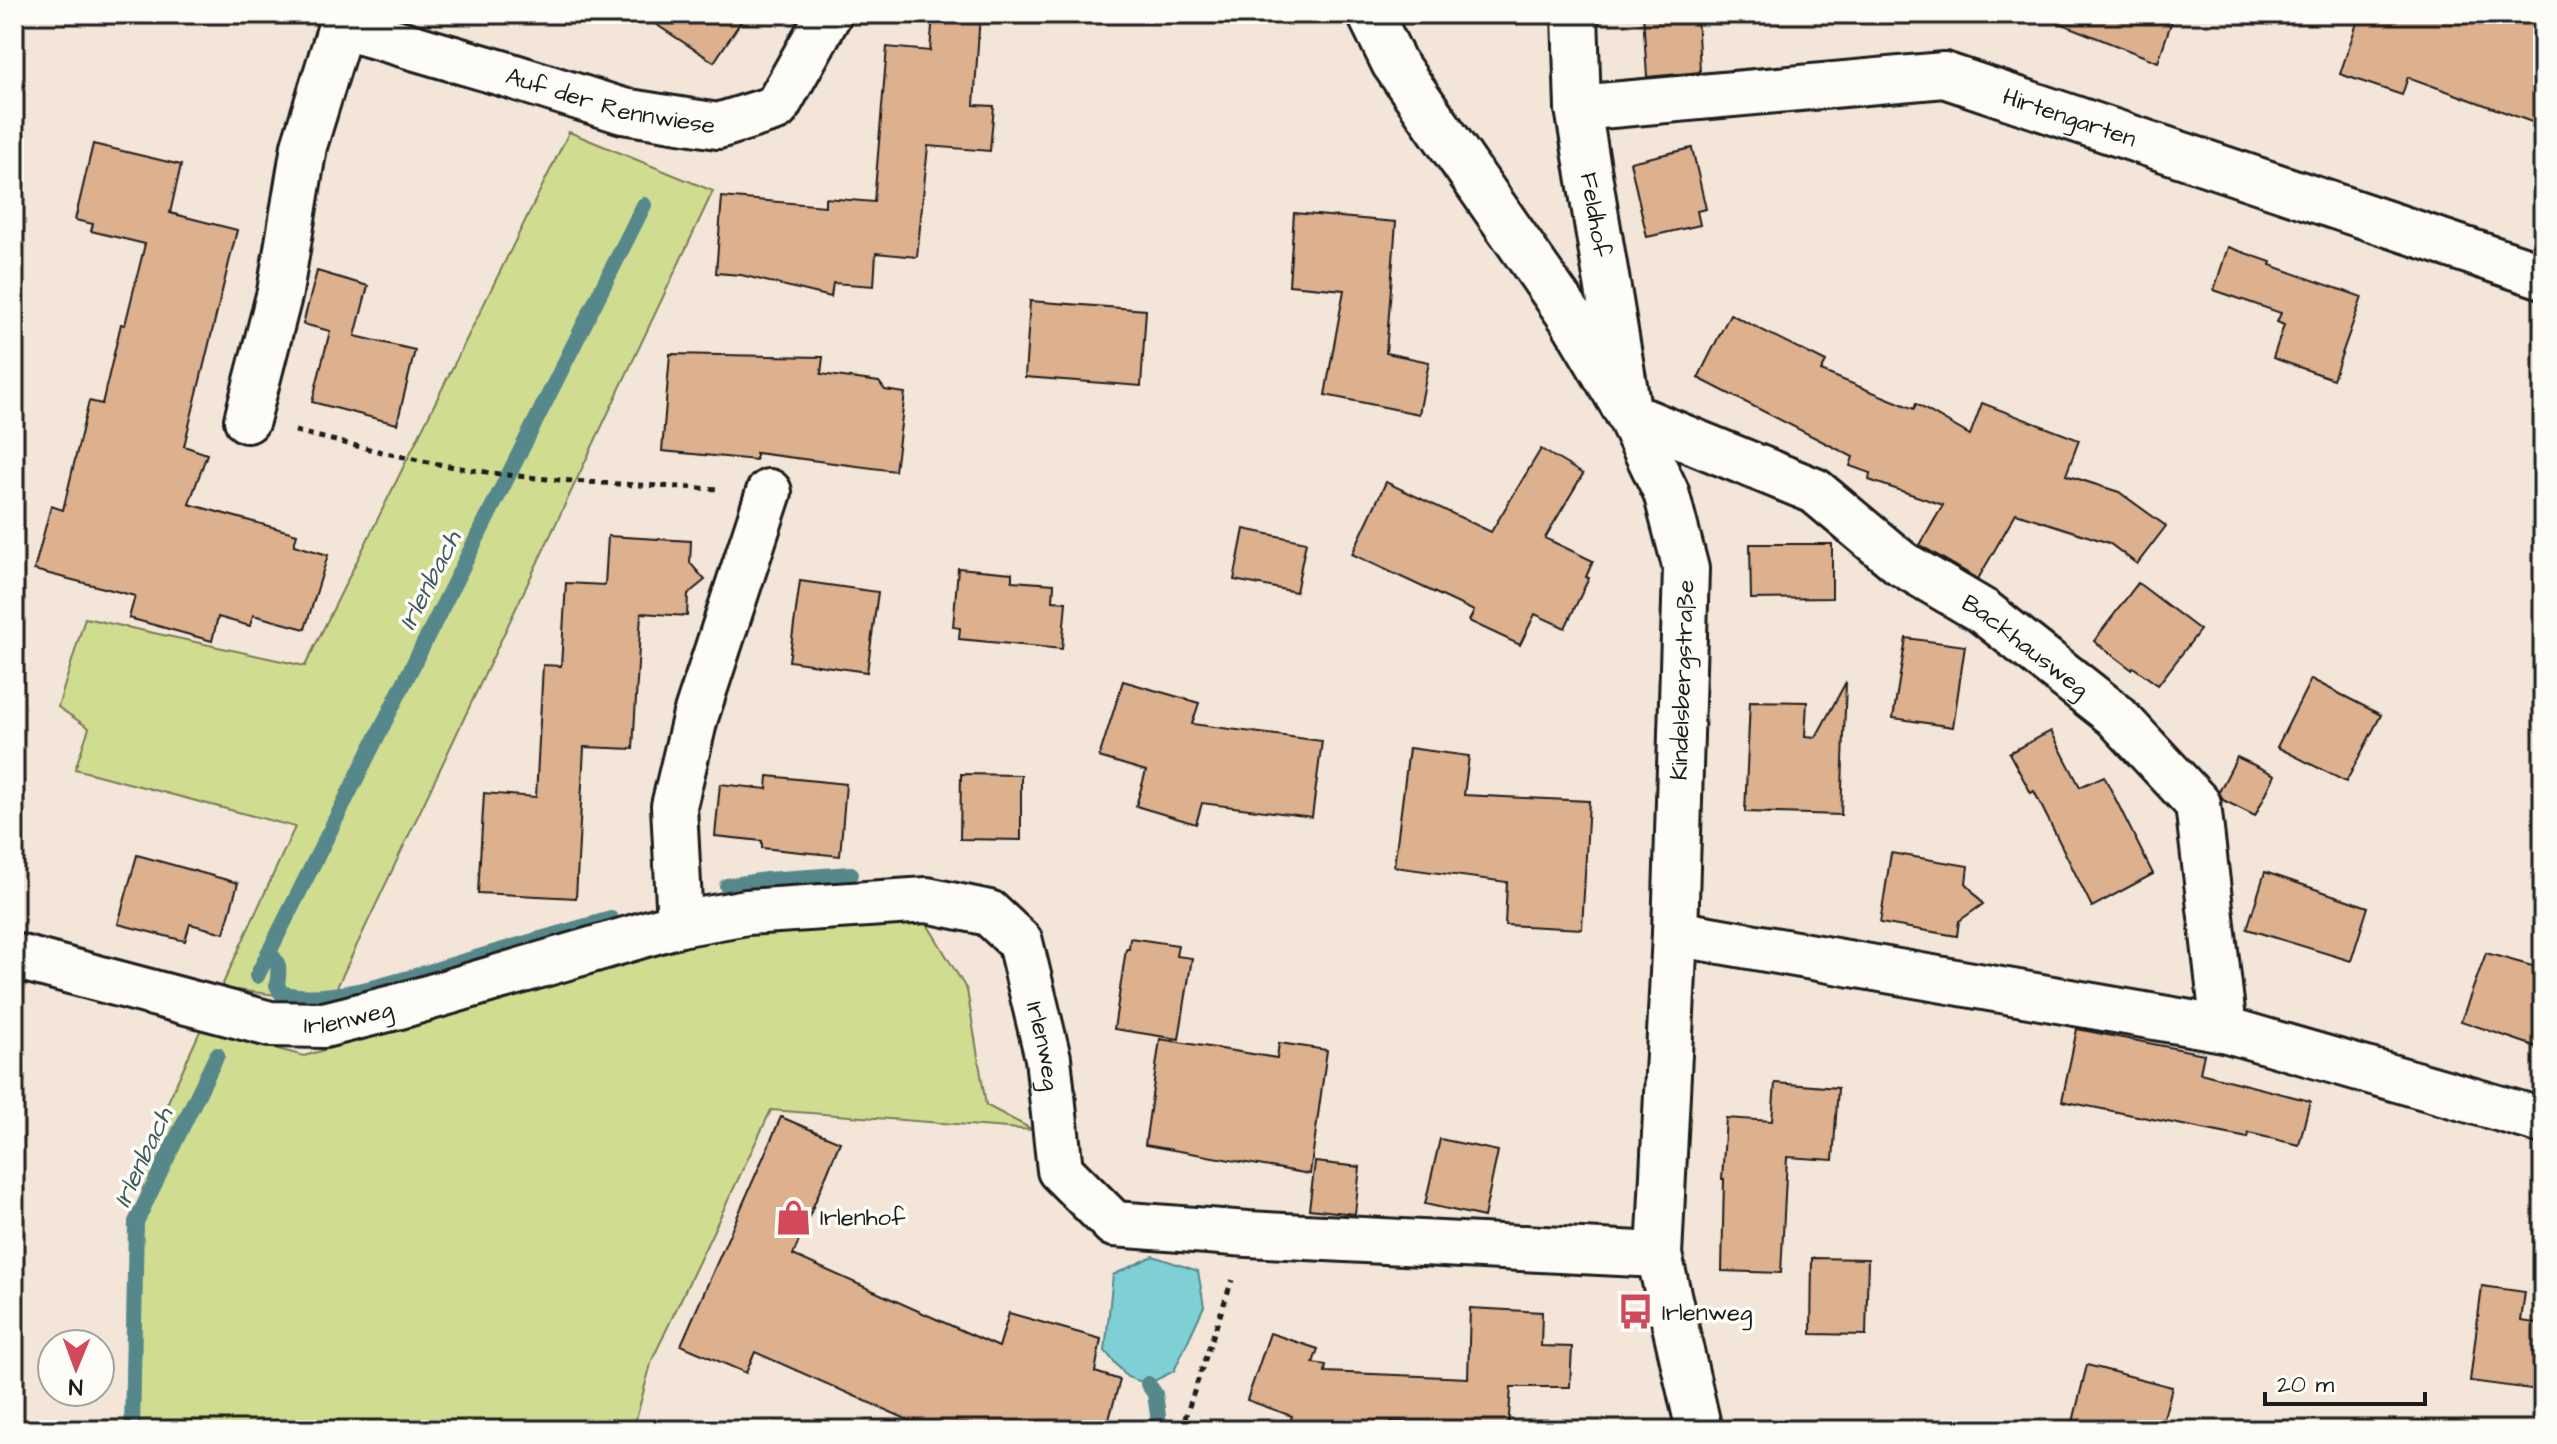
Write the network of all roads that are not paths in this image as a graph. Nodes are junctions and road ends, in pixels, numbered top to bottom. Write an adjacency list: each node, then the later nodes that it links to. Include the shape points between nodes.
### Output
1 (829, 14): 4 (street, Auf der Rennwiese, via 776,108 718,126 623,111)
2 (1370, 14): 7 (street, Kindelsbergstraße, via 1394,63 1572,319)
3 (1575, 14): 5 (street, Feldhof)
4 (342, 20): 8 (street, Auf der Rennwiese, via 304,146 280,292)
5 (1578, 108): 6 (street, Hirtengarten, via 1944,75); 7 (street, Feldhof)
6 (2543, 276)
7 (1629, 415): 11 (street, Kindelsbergstraße, via 1666,492 1686,569); 13 (street, Backhausweg, via 1815,491 1901,563 1984,612 2115,715 2198,804)
8 (247, 420)
9 (769, 492): 10 (street, via 695,718 674,806)
10 (680, 924): 12 (street, Irlenweg, via 324,1025 270,1024); 15 (street, Irlenweg, via 747,912 927,900 989,913 1020,942 1048,1058 1060,1170 1114,1224)
11 (1675, 933): 13 (street); 15 (street, Kindelsbergstraße)
12 (14, 956)
13 (2224, 1029): 14 (street)
14 (2543, 1121)
15 (1659, 1255): 16 (street, Kindelsbergstraße)
16 (1699, 1430)

